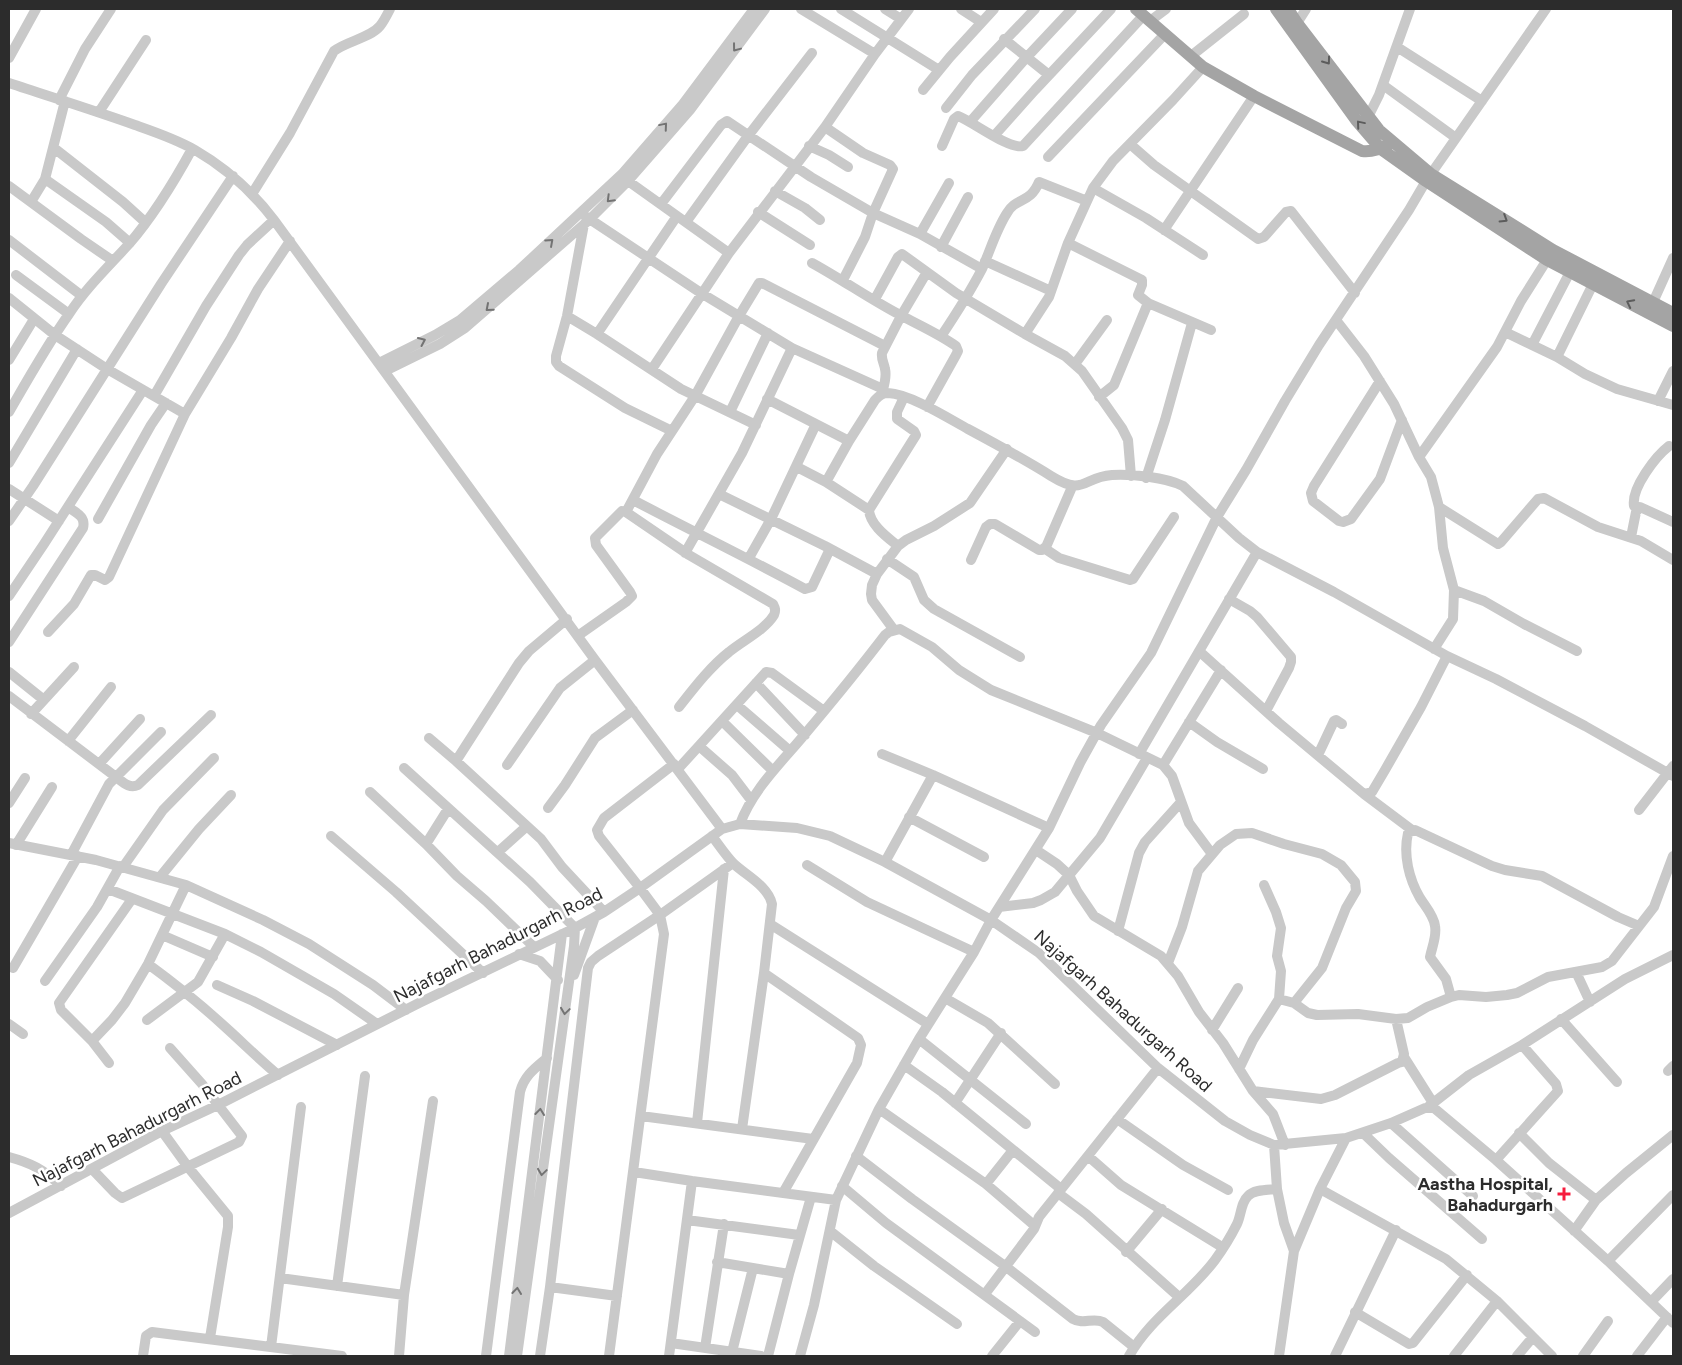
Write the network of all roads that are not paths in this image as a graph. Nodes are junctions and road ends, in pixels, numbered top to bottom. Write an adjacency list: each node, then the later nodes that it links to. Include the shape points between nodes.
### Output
1 (36, 9): 34 (street)
2 (111, 9): 43 (street, via 85,49)
3 (390, 9): 71 (street, via 376,30 334,51 290,133)
4 (754, 9): 76 (street, one-way to 4, via 622,174 683,104)
5 (765, 9): 65 (street, one-way to 65, via 690,110)
6 (801, 9): 32 (street)
7 (841, 9): 27 (street)
8 (885, 9): 23 (street)
9 (909, 9): 23 (street)
10 (961, 9): 24 (street)
11 (994, 9): 24 (street)
12 (1034, 9): 28 (street)
13 (1072, 9): 35 (street)
14 (1110, 9): 38 (street)
15 (1166, 9): 22 (street)
16 (1276, 9): 25 (main road)
17 (1288, 9): 25 (main road)
18 (1306, 9): 25 (street)
19 (1410, 9): 30 (street)
20 (1546, 9): 44 (street)
21 (1244, 14): 33 (street)
22 (1143, 15): 26 (main road); 51 (street, via 1022,146 1014,146)
23 (901, 19): 27 (street)
24 (981, 22): 37 (street)
25 (1293, 26): 47 (main road, one-way to 47); 56 (main road, one-way to 25, via 1356,120)
26 (1165, 34): 33 (main road); 59 (street)
27 (888, 37): 32 (street); 37 (street)
28 (1004, 39): 35 (street); 45 (street)
29 (146, 40): 46 (street)
30 (1397, 47): 40 (street); 44 (street)
31 (812, 53): 50 (street)
32 (875, 54): 49 (street)
33 (1191, 56): 36 (main road)
34 (9, 58)
35 (1026, 58): 38 (street); 48 (street)
36 (1203, 67): 42 (main road); 53 (street)
37 (939, 70): 41 (street)
38 (1048, 75): 51 (street)
39 (9, 83): 43 (street)
40 (1382, 85): 47 (street); 52 (street)
41 (923, 90)
42 (1254, 96): 56 (main road, via 1356,148 1371,152); 69 (street)
43 (62, 100): 46 (street); 57 (street)
44 (1482, 101): 52 (street)
45 (946, 108)
46 (99, 112): 58 (street)
47 (1368, 117): 56 (main road)
48 (970, 122): 51 (street); 55 (street, via 956,117)
49 (825, 127): 54 (street); 78 (street, via 856,150 892,167)
50 (748, 136): 60 (street); 75 (street, via 729,122 724,122); 79 (street)
51 (994, 136)
52 (1456, 138): 64 (street)
53 (1130, 144): 68 (street); 69 (street)
54 (809, 146): 60 (street); 61 (street)
55 (942, 146)
56 (1386, 146): 64 (main road)
57 (54, 148): 63 (street); 82 (street)
58 (192, 149): 62 (street); 82 (street, via 173,184)
59 (1048, 157)
60 (794, 166): 70 (street); 78 (street)
61 (848, 167)
62 (233, 176): 71 (street); 140 (street)
63 (45, 178): 74 (street); 88 (street)
64 (1428, 178): 93 (main road); 107 (street)
65 (628, 181): 75 (street); 83 (street, one-way to 83)
66 (948, 183): 85 (street)
67 (9, 186): 74 (street)
68 (1093, 188): 73 (street); 84 (street)
69 (1190, 190): 84 (street); 107 (street, via 1258,239 1291,211)
70 (775, 191): 77 (street); 81 (street)
71 (252, 194): 80 (street)
72 (968, 197): 91 (street)
73 (1087, 201): 89 (street); 99 (street, via 1039,182 1028,198 1014,204 1006,213)
74 (31, 202): 97 (street)
75 (661, 204): 79 (street)
76 (580, 212): 83 (street); 139 (street, one-way to 76, via 460,320)
77 (758, 212): 90 (street); 92 (street)
78 (873, 213): 85 (street); 104 (street, via 865,237)
79 (681, 219): 92 (street); 96 (street)
80 (274, 220): 87 (street); 146 (street, via 239,255)
81 (820, 220)
82 (145, 222): 88 (street)
83 (586, 222): 96 (street); 117 (street); 139 (street, one-way to 139, via 465,328 440,344)
84 (1164, 230): 94 (street)
85 (920, 234): 91 (street)
86 (9, 240): 109 (street)
87 (290, 242): 139 (street); 157 (street, via 258,288)
88 (130, 243): 97 (street)
89 (1068, 243): 106 (street); 113 (street, via 1142,280 1138,295)
90 (810, 245)
91 (941, 247): 99 (street)
92 (729, 253): 108 (street)
93 (1550, 255): 101 (main road); 114 (main road); 126 (street, via 1520,301)
94 (1203, 256)
95 (1673, 258): 102 (street)
96 (647, 259): 108 (street); 128 (street)
97 (113, 261): 109 (street)
98 (812, 264): 104 (street)
99 (983, 265): 106 (street); 110 (street)
100 (927, 272): 110 (street); 111 (street, via 900,255); 119 (street)
101 (1570, 272): 105 (main road); 132 (street)
102 (1671, 272): 114 (street)
103 (16, 275): 116 (street)
104 (843, 280): 111 (street)
105 (1592, 284): 114 (main road, one-way to 105); 136 (street)
106 (1051, 291): 129 (street)
107 (1355, 292): 122 (street)
108 (701, 293): 118 (street); 141 (street)
109 (82, 296): 116 (street)
110 (965, 298): 129 (street); 131 (street)
111 (875, 299): 119 (street)
112 (10, 303): 120 (street)
113 (1148, 303): 123 (street); 149 (street, via 1114,385)
114 (1651, 307): 115 (main road); 124 (main road)
115 (1673, 313)
116 (69, 314): 130 (street)
117 (567, 316): 128 (street); 161 (street, via 556,356 558,366 626,408)
118 (739, 316): 127 (street); 133 (street, via 757,285 762,283); 147 (street)
119 (901, 316): 131 (street); 133 (street)
120 (34, 318): 130 (street); 137 (street)
121 (1107, 320): 138 (street)
122 (1336, 320): 143 (street); 182 (street)
123 (1192, 323): 125 (street); 169 (street)
124 (1673, 326)
125 (1211, 330)
126 (1505, 332): 132 (street); 165 (street)
127 (768, 333): 134 (street); 156 (street)
128 (597, 334): 141 (street)
129 (1025, 334): 138 (street)
130 (55, 335): 135 (street); 155 (street)
131 (942, 335): 154 (street, via 958,351)
132 (1532, 345): 136 (street)
133 (885, 346): 145 (street, via 882,357 886,370)
134 (792, 348): 145 (street); 150 (street)
135 (77, 349): 140 (street); 166 (street)
136 (1557, 357): 151 (street, via 1617,389)
137 (9, 360)
138 (1075, 364): 149 (street)
139 (382, 367): 203 (street)
140 (107, 369): 144 (street); 174 (street)
141 (652, 369): 147 (street)
142 (1673, 371): 151 (street)
143 (1380, 381): 158 (street); 158 (street, via 1314,486 1311,493 1313,501 1339,521 1351,519 1380,479)
144 (143, 390): 146 (street); 176 (street)
145 (883, 391): 148 (street); 162 (street)
146 (154, 396): 152 (street)
147 (695, 396): 156 (street); 161 (street)
148 (904, 397): 154 (street); 179 (street, via 896,419 916,435)
149 (1099, 397): 168 (street, via 1128,440)
150 (767, 399): 159 (street); 160 (street)
151 (1658, 401): 153 (street)
152 (166, 403): 157 (street); 185 (street)
153 (1673, 405)
154 (927, 407): 164 (street)
155 (9, 412)
156 (730, 412): 160 (street)
157 (185, 414): 205 (street, via 109,577 105,580 91,575 74,604)
158 (1402, 420): 165 (street)
159 (816, 424): 162 (street); 167 (street)
160 (756, 425): 173 (street)
161 (672, 431): 175 (street)
162 (849, 441): 170 (street)
163 (1669, 446): 178 (street, via 1659,455 1638,487 1633,500)
164 (1007, 449): 171 (street); 190 (street, via 970,503)
165 (1419, 457): 177 (street, via 1433,482)
166 (9, 463)
167 (797, 467): 170 (street); 183 (street)
168 (1131, 476): 169 (street); 171 (street, via 1105,476)
169 (1146, 478): 182 (street, via 1176,482)
170 (826, 482): 179 (street)
171 (1072, 487): 191 (street)
172 (9, 488): 174 (street)
173 (720, 494): 183 (street); 188 (street)
174 (24, 499): 184 (street); 186 (street)
175 (633, 500): 180 (street); 188 (street)
176 (68, 507): 184 (street); 207 (street, via 82,516 83,528)
177 (1439, 507): 189 (street, via 1498,544 1542,497 1598,527); 200 (street, via 1443,548)
178 (1638, 509): 187 (street, via 1642,507); 189 (street)
179 (869, 510): 190 (street, via 877,527)
180 (626, 512): 194 (street); 206 (street, via 619,513 594,538 632,596)
181 (1174, 517): 191 (street, via 1130,580 1059,558)
182 (1217, 517): 193 (street); 233 (street, via 1151,653)
183 (770, 518): 192 (street); 195 (street)
184 (59, 520): 201 (street)
185 (98, 520)
186 (9, 521)
187 (1673, 522)
188 (696, 534): 194 (street); 195 (street)
189 (1631, 537): 198 (street)
190 (898, 546): 196 (street)
191 (1044, 548): 197 (street, via 1039,550 996,524 990,524)
192 (830, 549): 195 (street, via 808,590); 199 (street)
193 (1257, 552): 202 (street); 208 (street)
194 (685, 553): 222 (street, via 775,608 771,618 711,668)
195 (749, 558)
196 (887, 559): 199 (street); 212 (street, via 914,576 927,604)
197 (971, 560)
198 (1673, 560)
199 (877, 574): 204 (street, via 872,586 872,600)
200 (1454, 590): 208 (street, via 1453,619); 209 (street, via 1484,601)
201 (9, 596)
202 (1229, 599): 210 (street); 225 (street, via 1257,617 1291,657 1289,668)
203 (567, 619): 206 (street); 243 (street, via 519,663)
204 (894, 630): 224 (street, via 885,635); 233 (street, via 900,629 932,647 958,670 991,690)
205 (48, 632)
206 (579, 635): 213 (street)
207 (9, 642)
208 (1434, 649): 211 (street)
209 (1577, 651)
210 (1200, 652): 215 (street); 241 (street)
211 (1447, 656): 250 (street); 257 (street, via 1372,792)
212 (1020, 657)
213 (595, 660): 223 (street); 245 (street, via 560,688)
214 (74, 667): 220 (street)
215 (1221, 670): 225 (street); 230 (street)
216 (9, 672): 220 (street)
217 (756, 683): 221 (street); 224 (street, via 763,674 770,672); 234 (street)
218 (111, 688): 236 (street)
219 (9, 696): 226 (street)
220 (44, 700): 226 (street)
221 (737, 705): 229 (street); 238 (street)
222 (679, 707)
223 (633, 710): 247 (street); 262 (street, via 595,738)
224 (824, 711): 234 (street)
225 (1266, 711): 240 (street)
226 (31, 714): 236 (street)
227 (211, 716): 253 (street, via 138,785 128,786)
228 (140, 719): 244 (street)
229 (722, 722): 237 (street); 251 (street)
230 (1190, 722): 246 (street); 249 (street)
231 (1342, 724): 240 (street, via 1334,722)
232 (161, 732): 253 (street)
233 (1097, 733): 241 (street); 268 (street)
234 (805, 735): 238 (street)
235 (429, 738): 243 (street)
236 (68, 741): 244 (street)
237 (700, 746): 247 (street); 259 (street, via 732,775)
238 (790, 751): 251 (street)
239 (882, 754): 252 (street)
240 (1318, 755): 257 (street)
241 (1143, 756): 246 (street); 285 (street, via 1100,838)
242 (214, 758): 282 (street, via 163,810)
243 (456, 761): 267 (street)
244 (100, 764): 253 (street)
245 (507, 765)
246 (1163, 765): 260 (street, via 1172,776)
247 (676, 766): 269 (street); 289 (street, via 604,818 597,830)
248 (404, 768): 263 (street)
249 (1264, 769)
250 (1672, 771): 264 (street)
251 (773, 772): 259 (street)
252 (933, 775): 265 (street); 268 (street)
253 (116, 777): 278 (street, via 106,790)
254 (25, 778): 261 (street)
255 (52, 787): 273 (street)
256 (370, 792): 274 (street)
257 (1364, 794): 270 (street)
258 (231, 795): 286 (street)
259 (751, 800): 266 (street)
260 (1181, 802): 277 (street, via 1189,823); 301 (street, via 1139,852)
261 (9, 804)
262 (548, 808)
263 (448, 809): 274 (street); 276 (street)
264 (1639, 810)
265 (910, 818): 280 (street); 281 (street)
266 (740, 824): 269 (street, Najafgarh Bahadurgarh Road); 281 (street, Najafgarh Bahadurgarh Road, via 816,832)
267 (527, 826): 276 (street); 293 (street)
268 (1049, 828): 275 (street)
269 (722, 829): 272 (street, Najafgarh Bahadurgarh Road)
270 (1412, 830): 299 (street, via 1492,866 1542,876); 323 (street, via 1408,834 1406,853 1410,873 1418,895 1434,921 1430,957 1446,979)
271 (331, 836): 314 (street)
272 (712, 836): 283 (street); 289 (street, Najafgarh Bahadurgarh Road)
273 (12, 844): 278 (street)
274 (426, 844): 305 (street)
275 (1036, 850): 285 (street); 292 (street)
276 (498, 852): 300 (street)
277 (1212, 854): 310 (street, via 1198,871); 326 (street, via 1236,834 1252,833 1329,856 1355,882 1356,891 1324,964)
278 (75, 856): 282 (street); 312 (street)
279 (1673, 856): 299 (street, via 1654,907)
280 (984, 857)
281 (885, 862): 297 (street, Najafgarh Bahadurgarh Road)
282 (122, 866): 286 (street); 290 (street)
283 (729, 866): 295 (street); 298 (street, via 765,890 772,904); 362 (street)
284 (807, 866): 306 (street, via 867,902)
285 (1069, 875): 292 (street, via 1055,892 1033,904); 301 (street, via 1091,911)
286 (160, 877): 287 (street)
287 (186, 885): 294 (street); 327 (street, via 309,944 374,985)
288 (1264, 885): 324 (street, via 1281,928)
289 (640, 888): 293 (street, Najafgarh Bahadurgarh Road); 295 (street)
290 (108, 889): 291 (street); 317 (street)
291 (132, 899): 294 (street); 338 (street, via 60,1003 61,1010)
292 (999, 907): 297 (street)
293 (604, 912): 296 (street, Najafgarh Bahadurgarh Road)
294 (172, 914): 302 (street); 304 (street)
295 (660, 915): 360 (street, via 664,934); 417 (street, via 598,956 588,968)
296 (595, 917): 300 (street, Najafgarh Bahadurgarh Road); 320 (street)
297 (991, 920): 306 (street); 346 (street, Najafgarh Bahadurgarh Road, via 1038,953)
298 (770, 924): 315 (street); 333 (street)
299 (1639, 926): 313 (street, via 1606,965)
300 (574, 928): 303 (street, Najafgarh Bahadurgarh Road); 320 (street)
301 (1118, 931): 310 (street)
302 (224, 934): 309 (street); 332 (street, via 319,985)
303 (562, 934): 305 (street, Najafgarh Bahadurgarh Road); 316 (street)
304 (162, 935): 309 (street); 311 (street)
305 (534, 947): 307 (street, Najafgarh Bahadurgarh Road)
306 (974, 952): 322 (street)
307 (518, 954): 314 (street, Najafgarh Bahadurgarh Road); 316 (street, via 540,961)
308 (1673, 956): 325 (street, Najafgarh Bahadurgarh Road)
309 (213, 957): 321 (street, via 198,982)
310 (1168, 963): 334 (street)
311 (148, 964): 321 (street); 338 (street, via 120,1012)
312 (13, 968)
313 (1576, 972): 323 (street, via 1548,977 1517,993); 325 (street)
314 (483, 973): 327 (street, Najafgarh Bahadurgarh Road)
315 (764, 973): 365 (street); 371 (street, via 858,1038 861,1045 856,1063)
316 (558, 980): 343 (street)
317 (45, 981)
318 (217, 985): 339 (street)
319 (1238, 988): 334 (street)
320 (568, 990): 442 (street, one-way to 442)
321 (185, 992): 330 (street); 348 (street)
322 (945, 998): 333 (street); 335 (street)
323 (1451, 998): 328 (street, via 1408,1018)
324 (1279, 999): 326 (street); 347 (street)
325 (1590, 1002): 329 (street, Najafgarh Bahadurgarh Road)
326 (1294, 1003): 328 (street, via 1317,1015 1358,1014)
327 (406, 1010): 332 (street, Najafgarh Bahadurgarh Road)
328 (1396, 1019): 342 (street)
329 (1561, 1019): 340 (street, Najafgarh Bahadurgarh Road); 351 (street)
330 (148, 1020)
331 (9, 1024): 336 (street)
332 (378, 1024): 339 (street, Najafgarh Bahadurgarh Road)
333 (928, 1024): 337 (street)
334 (1212, 1030): 347 (street)
335 (1001, 1033): 350 (street); 352 (street)
336 (23, 1034)
337 (918, 1039): 345 (street); 350 (street)
338 (92, 1041): 344 (street)
339 (337, 1045): 348 (street, Najafgarh Bahadurgarh Road)
340 (1522, 1045): 357 (street, Najafgarh Bahadurgarh Road, via 1460,1080); 368 (street, via 1556,1084 1558,1091)
341 (170, 1048): 356 (street)
342 (1404, 1057): 353 (street, via 1402,1062 1321,1099); 357 (street)
343 (548, 1058): 440 (street, via 528,1075 520,1092); 441 (street, one-way to 343)
344 (109, 1063)
345 (904, 1065): 355 (street); 359 (street)
346 (1158, 1068): 361 (street); 372 (street, Najafgarh Bahadurgarh Road, via 1225,1121 1250,1135)
347 (1239, 1069): 353 (street)
348 (278, 1075): 356 (street, Najafgarh Bahadurgarh Road)
349 (365, 1076): 416 (street)
350 (970, 1080): 355 (street); 364 (street)
351 (1617, 1082)
352 (1055, 1084)
353 (1253, 1091): 372 (street, via 1276,1120)
354 (432, 1102): 419 (street)
355 (955, 1103): 373 (street)
356 (218, 1105): 366 (street, Najafgarh Bahadurgarh Road); 378 (street, via 242,1139)
357 (1431, 1105): 363 (street, Najafgarh Bahadurgarh Road); 377 (street)
358 (301, 1107): 414 (street)
359 (879, 1109): 375 (street); 382 (street)
360 (641, 1116): 362 (street); 380 (street)
361 (1117, 1119): 376 (street); 387 (street, via 1183,1165)
362 (697, 1123): 365 (street)
363 (1391, 1123): 367 (street, Najafgarh Bahadurgarh Road); 391 (street)
364 (1026, 1124)
365 (742, 1129): 371 (street)
366 (162, 1131): 378 (street); 379 (street, Najafgarh Bahadurgarh Road)
367 (1363, 1133): 370 (street, Najafgarh Bahadurgarh Road); 404 (street)
368 (1519, 1133): 377 (street); 394 (street, via 1549,1163)
369 (1673, 1134): 394 (street)
370 (1346, 1138): 372 (street, Najafgarh Bahadurgarh Road); 386 (street)
371 (813, 1139): 389 (street)
372 (1279, 1145): 385 (street)
373 (1013, 1150): 382 (street); 388 (street)
374 (9, 1156): 383 (street, via 47,1172)
375 (856, 1156): 384 (street); 410 (street)
376 (1088, 1156): 388 (street); 395 (street, via 1121,1185)
377 (1496, 1160): 402 (street)
378 (188, 1167): 379 (street, via 122,1198); 431 (street, via 228,1216)
379 (92, 1169): 383 (street, Najafgarh Bahadurgarh Road)
380 (634, 1172): 381 (street); 420 (street)
381 (692, 1181): 389 (street); 397 (street)
382 (986, 1184): 399 (street)
383 (61, 1186): 396 (street, Najafgarh Bahadurgarh Road)
384 (842, 1186): 393 (street); 418 (street, via 886,1223)
385 (1277, 1189): 405 (street, via 1246,1196 1237,1225); 407 (street)
386 (1320, 1189): 400 (street); 407 (street)
387 (1228, 1190)
388 (1059, 1191): 399 (street, via 1037,1219); 406 (street)
389 (783, 1193): 392 (street)
390 (1673, 1195): 408 (street)
391 (1473, 1196)
392 (810, 1197): 393 (street); 403 (street)
393 (836, 1200): 401 (street)
394 (1596, 1200): 402 (street)
395 (1162, 1209): 405 (street); 406 (street)
396 (9, 1213)
397 (687, 1220): 398 (street); 432 (street)
398 (724, 1224): 403 (street); 409 (street)
399 (1036, 1226): 410 (street)
400 (1396, 1230): 413 (street, via 1438,1254); 424 (street)
401 (830, 1231): 428 (street); 448 (street)
402 (1574, 1231): 408 (street)
403 (799, 1235): 412 (street)
404 (1482, 1239)
405 (1222, 1247): 421 (street, via 1201,1276)
406 (1126, 1252): 421 (street)
407 (1294, 1252): 450 (street)
408 (1608, 1261): 423 (street)
409 (718, 1262): 411 (street); 434 (street)
410 (1006, 1266): 418 (street); 436 (street, via 1077,1322 1100,1320)
411 (753, 1268): 412 (street); 435 (street)
412 (789, 1274): 447 (street)
413 (1466, 1275): 422 (street); 424 (street, via 1413,1343)
414 (280, 1278): 416 (street); 433 (street)
415 (1673, 1279): 423 (street)
416 (337, 1286): 419 (street)
417 (550, 1287): 420 (street); 443 (street)
418 (985, 1294): 426 (street)
419 (404, 1295): 439 (street)
420 (617, 1296): 444 (street)
421 (1179, 1297): 436 (street)
422 (1497, 1301): 430 (street); 452 (street)
423 (1651, 1302): 425 (street)
424 (1355, 1312): 451 (street)
425 (1670, 1320): 456 (street)
426 (1020, 1321): 429 (street); 449 (street)
427 (1608, 1322): 455 (street)
428 (957, 1324)
429 (1035, 1332)
430 (1533, 1337): 453 (street); 454 (street)
431 (210, 1338): 433 (street); 437 (street, via 152,1332 146,1336)
432 (671, 1343): 434 (street); 445 (street)
433 (271, 1347): 438 (street)
434 (705, 1348): 435 (street)
435 (732, 1352): 446 (street)
436 (1131, 1352)
437 (143, 1356)
438 (342, 1356)
439 (399, 1356)
440 (486, 1356)
441 (509, 1356)
442 (517, 1356)
443 (540, 1356)
444 (609, 1356)
445 (669, 1356)
446 (761, 1356)
447 (768, 1356)
448 (800, 1356)
449 (992, 1356)
450 (1279, 1356)
451 (1335, 1356)
452 (1454, 1356)
453 (1517, 1356)
454 (1552, 1356)
455 (1584, 1356)
456 (1637, 1356)

